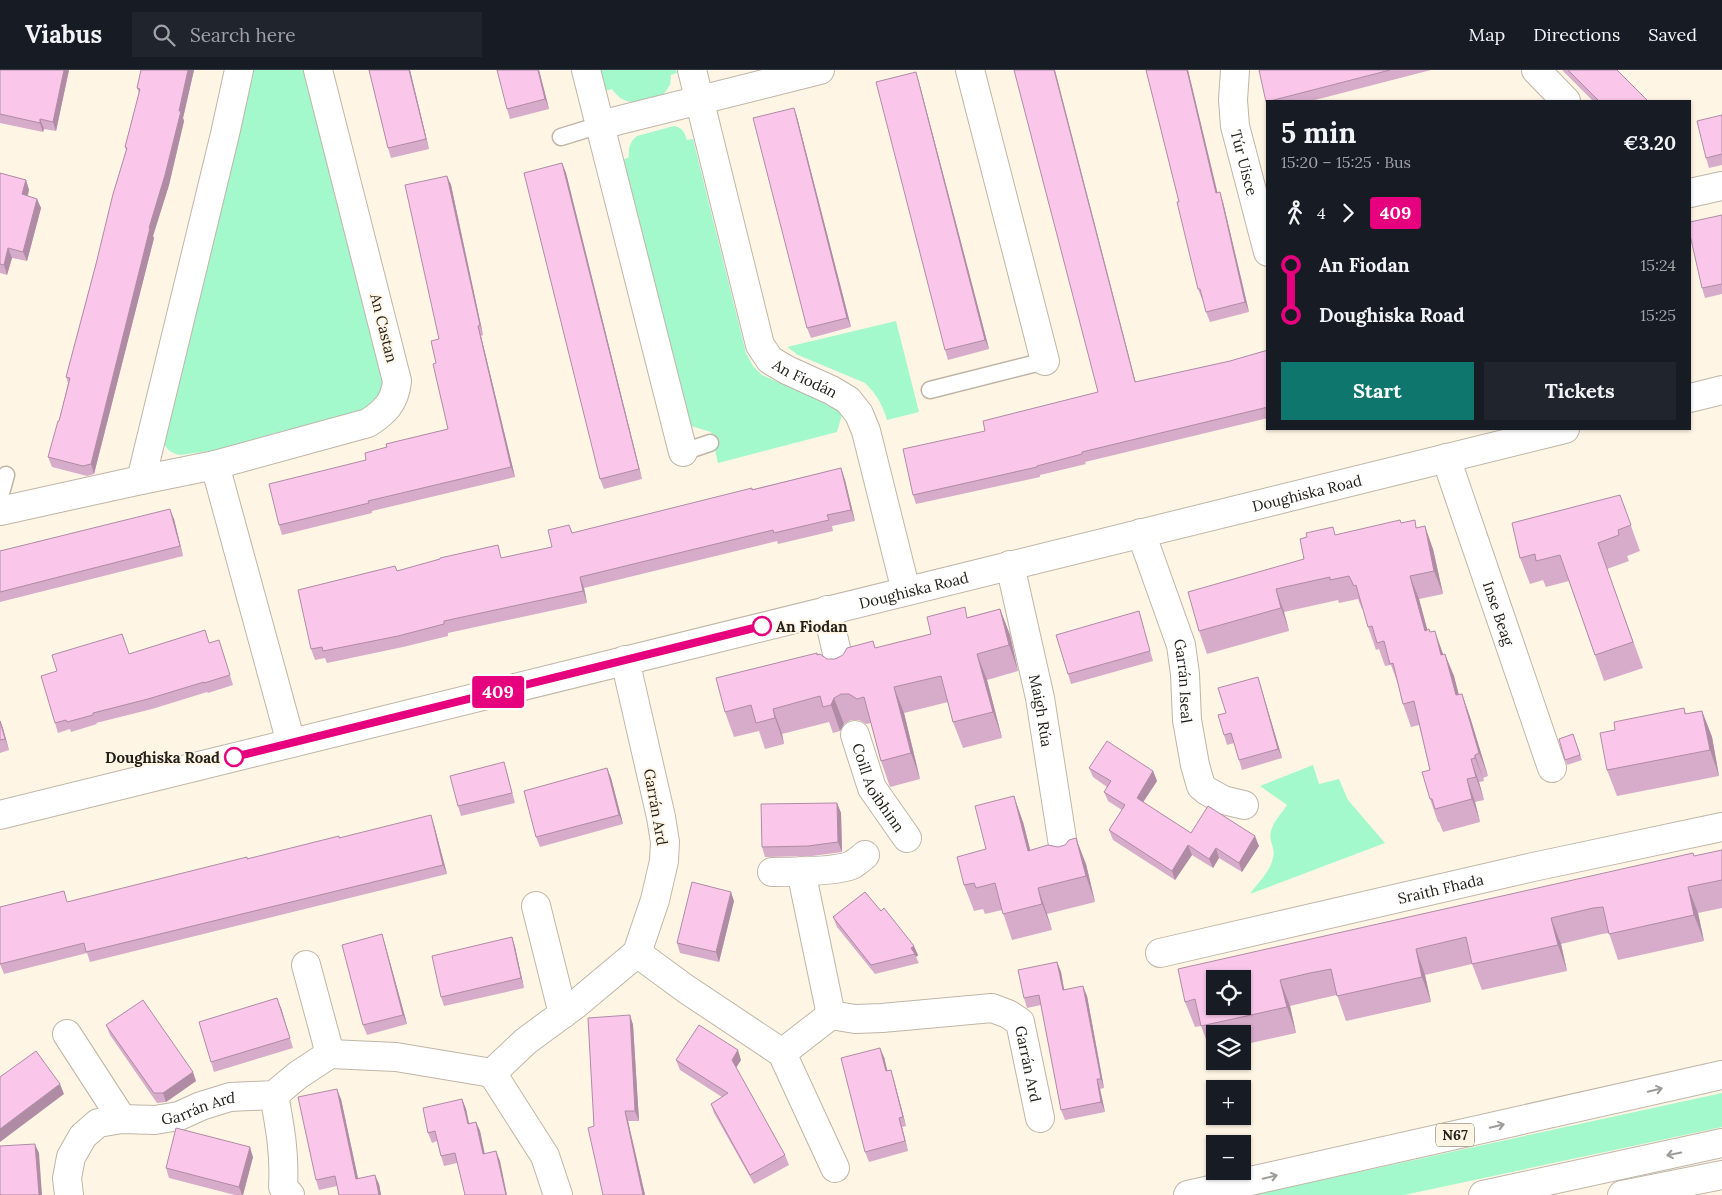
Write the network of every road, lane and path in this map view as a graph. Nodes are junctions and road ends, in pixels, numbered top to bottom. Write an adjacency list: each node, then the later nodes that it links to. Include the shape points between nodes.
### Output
1 (239, 70): 26 (main road)
2 (318, 70): 24 (main road, An Castan, via 397,381 396,392 382,414 368,423)
3 (586, 70): 11 (main road)
4 (692, 70): 10 (main road, An Fiodán)
5 (820, 70): 10 (main road)
6 (970, 70): 16 (main road)
7 (1235, 70): 15 (main road, Túr Uisce, via 1233,100 1236,126)
8 (1536, 70): 9 (main road)
9 (1558, 99)
10 (700, 101): 11 (main road); 31 (main road, An Fiodán, via 760,345 770,360 848,400 859,414)
11 (600, 125): 12 (lane); 22 (main road)
12 (561, 137)
13 (1722, 186): 14 (main road)
14 (1691, 193)
15 (1266, 244)
16 (1045, 361): 17 (lane)
17 (930, 390)
18 (1722, 390): 19 (main road)
19 (1691, 398)
20 (1561, 430): 23 (main road, Doughiska Road)
21 (710, 443): 22 (lane)
22 (683, 452)
23 (1446, 458): 29 (main road, Doughiska Road); 37 (main road, Inse Beag)
24 (215, 465): 26 (main road, An Castan); 36 (main road)
25 (6, 475): 27 (lane)
26 (141, 480): 28 (main road, An Castan)
27 (0, 497)
28 (0, 511)
29 (1141, 533): 30 (main road, Doughiska Road); 38 (main road, Garrán Iseal, via 1181,645 1186,720 1201,786 1223,800)
30 (1010, 565): 31 (main road, Doughiska Road); 43 (main road, Maigh Rúa, via 1040,698)
31 (906, 591): 32 (main road, Doughiska Road)
32 (827, 610): 33 (main road, Doughiska Road); 34 (main road)
33 (625, 660): 36 (main road, Doughiska Road); 47 (main road, Garrán Ard, via 665,842 656,900)
34 (842, 670)
35 (855, 734): 41 (main road, Coill Aoibhinn, via 872,788)
36 (291, 743): 39 (main road, Doughiska Road)
37 (1552, 768)
38 (1244, 806)
39 (0, 816)
40 (1722, 827): 48 (main road, Sraith Fhada, via 1532,867)
41 (907, 838)
42 (865, 855): 44 (main road, via 852,865)
43 (1065, 858)
44 (801, 871): 45 (main road); 51 (main road)
45 (772, 872)
46 (536, 906): 50 (main road)
47 (637, 953): 50 (main road); 53 (main road)
48 (1160, 953)
49 (306, 964): 54 (main road)
50 (563, 1014): 55 (main road)
51 (831, 1015): 53 (main road); 58 (main road, Garrán Ard, via 855,1019 882,1018 992,1008 1008,1014 1020,1022)
52 (67, 1034): 59 (main road)
53 (782, 1053): 61 (main road)
54 (330, 1054): 55 (main road, via 396,1057); 57 (main road)
55 (492, 1073): 65 (main road, via 545,1156)
56 (1722, 1075): 66 (main road, N67, one-way to 56)
57 (274, 1095): 59 (main road, Garrán Ard, via 230,1097 179,1116 155,1120); 64 (main road, via 283,1138 283,1187)
58 (1040, 1118)
59 (122, 1119): 63 (main road, Garrán Ard, via 98,1123 83,1136 71,1157 67,1178)
60 (1722, 1144): 67 (main road, one-way to 67)
61 (835, 1168)
62 (1722, 1175): 68 (main road)
63 (69, 1195)
64 (290, 1195)
65 (558, 1195)
66 (1188, 1195)
67 (1483, 1195)
68 (1622, 1195)

